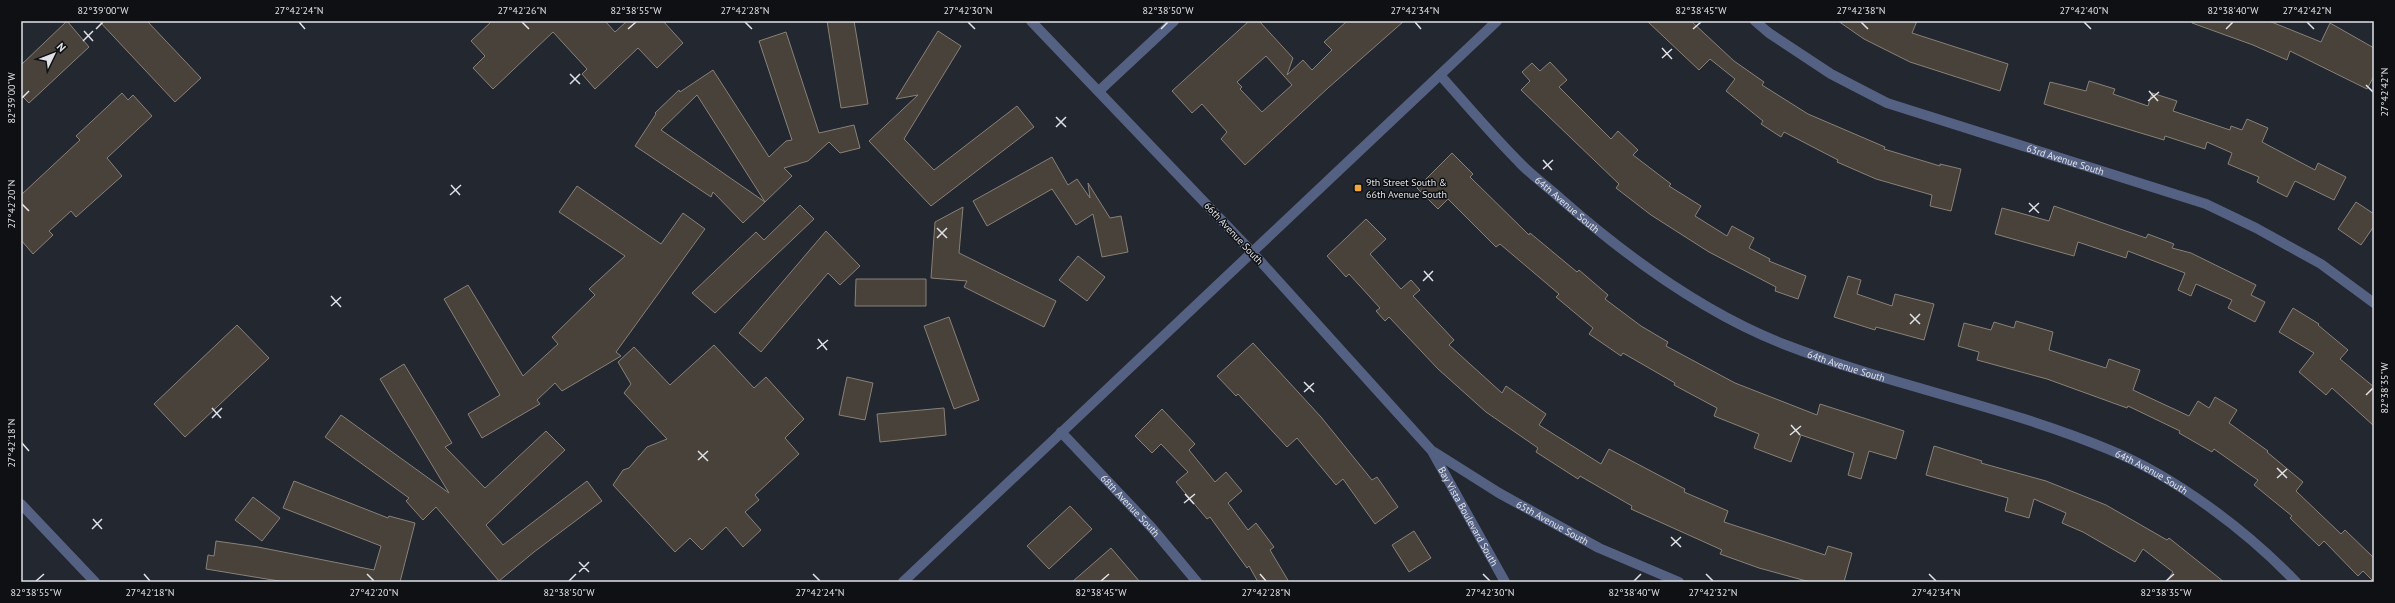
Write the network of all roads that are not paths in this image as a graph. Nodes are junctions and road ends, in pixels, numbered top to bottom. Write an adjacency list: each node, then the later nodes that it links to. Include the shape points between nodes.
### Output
1 (1031, 21): 6 (street, 66th Avenue South)
2 (1174, 21): 6 (street)
3 (1497, 21): 5 (street)
4 (1755, 21): 8 (street, 63rd Avenue South, via 1768,33 1831,74 1887,104 2206,204 2321,264)
5 (1440, 75): 7 (street); 17 (street, 64th Avenue South, via 1520,163 1585,220 1649,268 1714,310 1784,344 1868,373 2045,426 2112,450 2171,483 2223,518 2274,559)
6 (1099, 92): 7 (street, 66th Avenue South)
7 (1252, 252): 9 (street); 10 (street, 66th Avenue South)
8 (2374, 303)
9 (1061, 432): 13 (street); 14 (street, 68th Avenue South, via 1152,528)
10 (1432, 451): 15 (street, Bay Vista Boulevard South); 16 (street, 65th Avenue South, via 1499,494 1599,548)
11 (21, 504): 12 (street)
12 (95, 582)
13 (903, 582)
14 (1197, 582)
15 (1505, 582)
16 (1679, 582)
17 (2296, 582)

